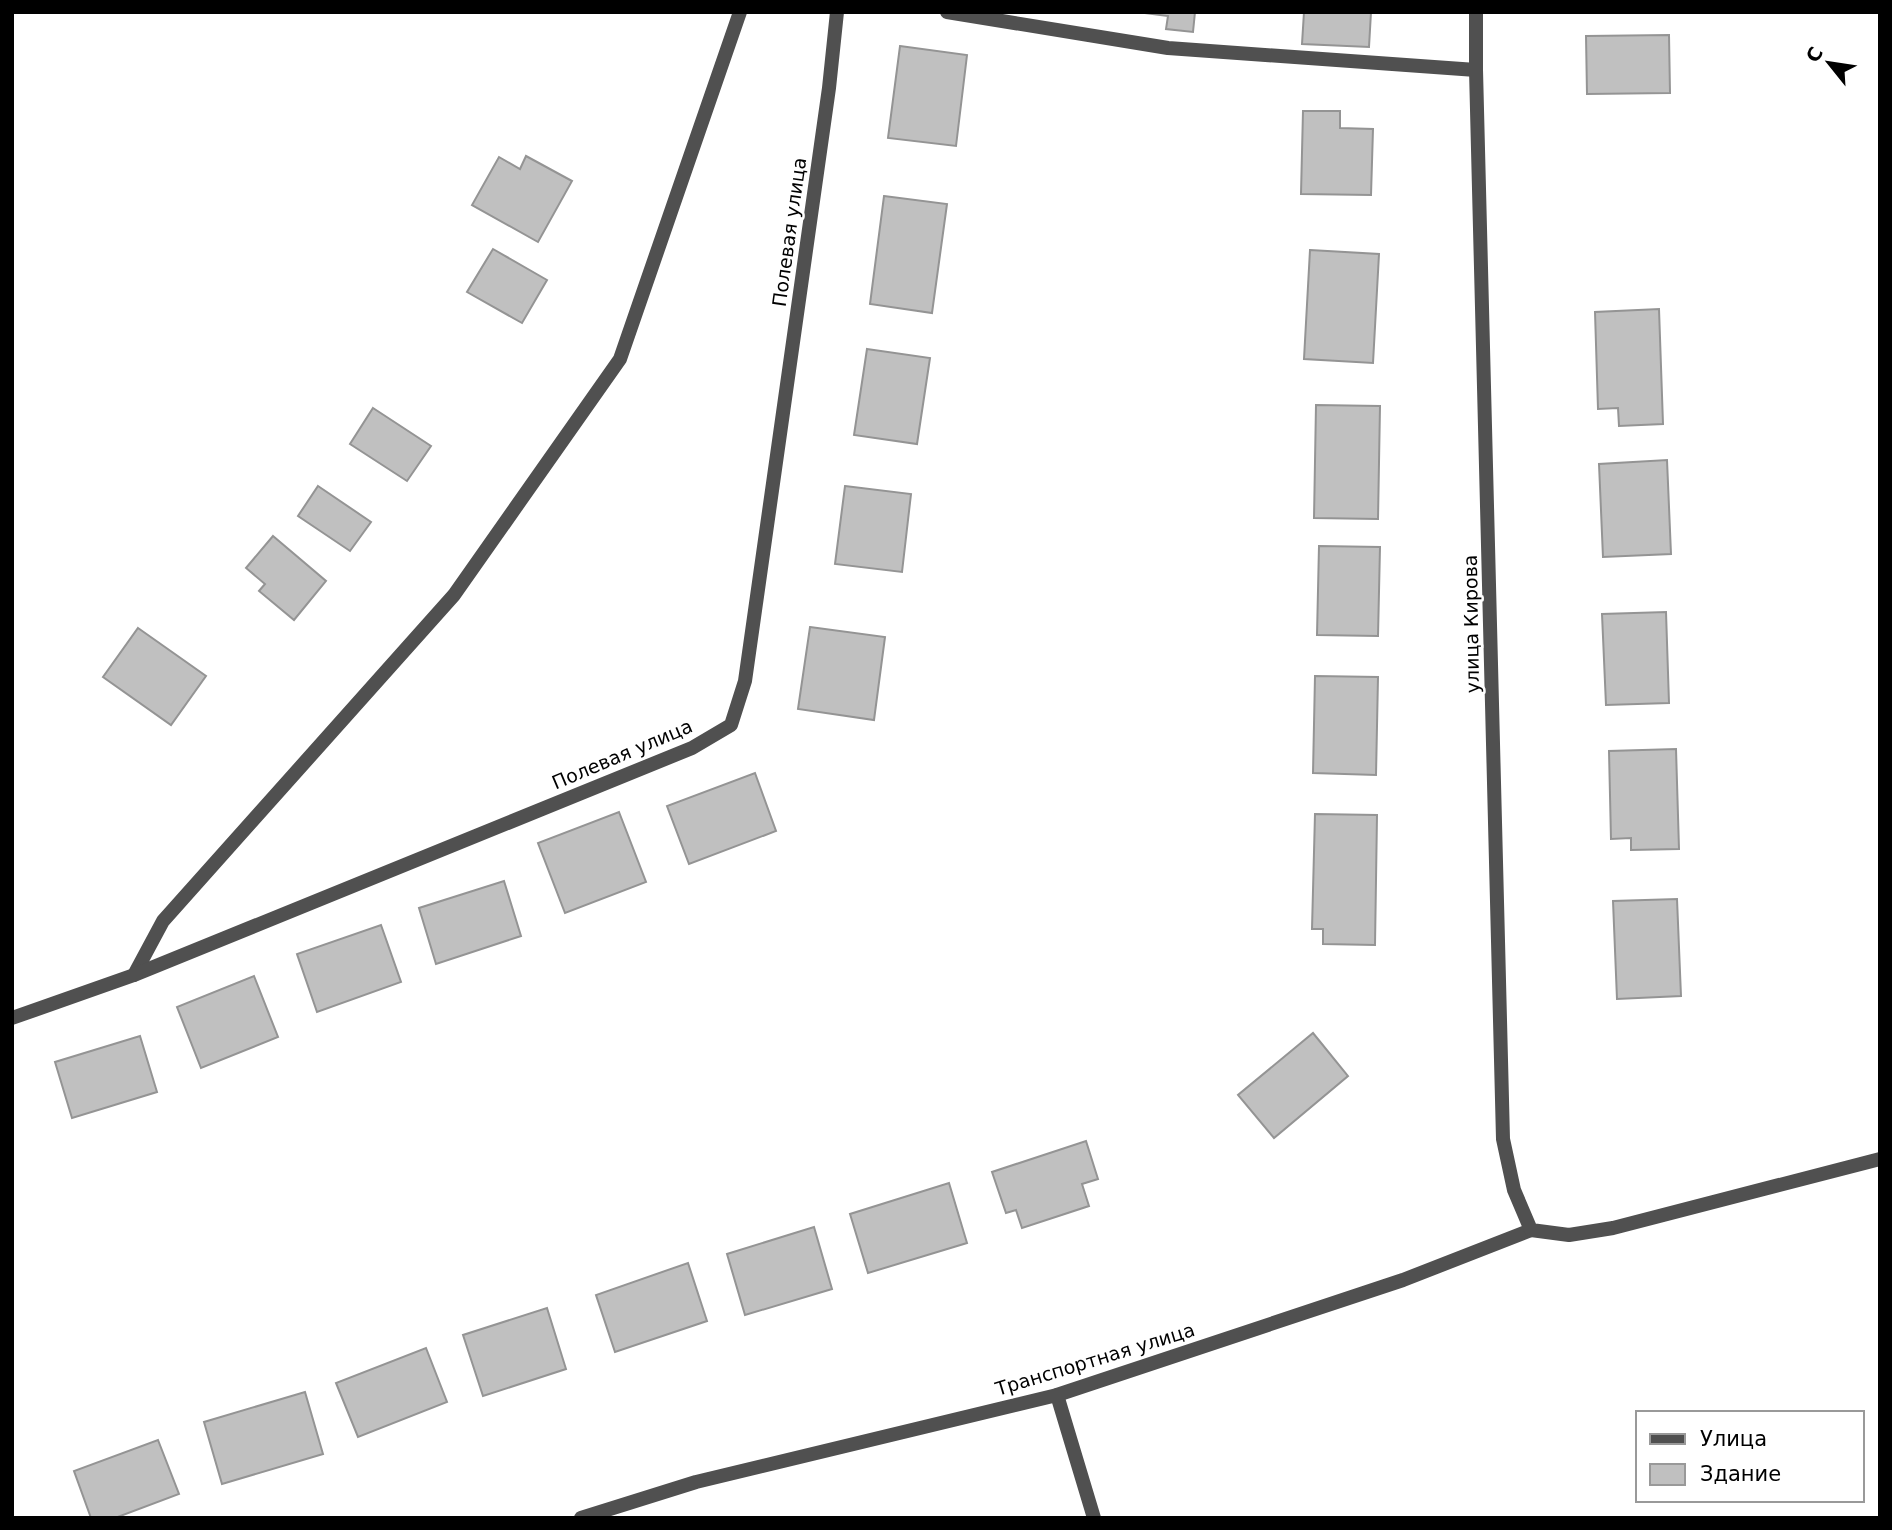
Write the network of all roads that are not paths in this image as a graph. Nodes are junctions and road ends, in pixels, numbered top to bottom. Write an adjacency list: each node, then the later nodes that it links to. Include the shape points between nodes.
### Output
1 (740, 12): 6 (street, via 620,359 454,595 163,921)
2 (837, 12): 6 (street, Полевая улица, via 745,681 731,726 692,748)
3 (947, 12): 5 (street, via 1168,48)
4 (1476, 12): 5 (street, улица Кирова)
5 (1476, 70): 9 (street, улица Кирова, via 1503,1139 1514,1190)
6 (134, 975): 7 (street, Полевая улица)
7 (12, 1018)
8 (1880, 1159): 9 (street, via 1613,1228 1569,1234)
9 (1531, 1230): 10 (street, Транспортная улица, via 1403,1280)
10 (1057, 1395): 11 (street, Транспортная улица, via 696,1482); 12 (street)
11 (581, 1518)
12 (1094, 1518)

